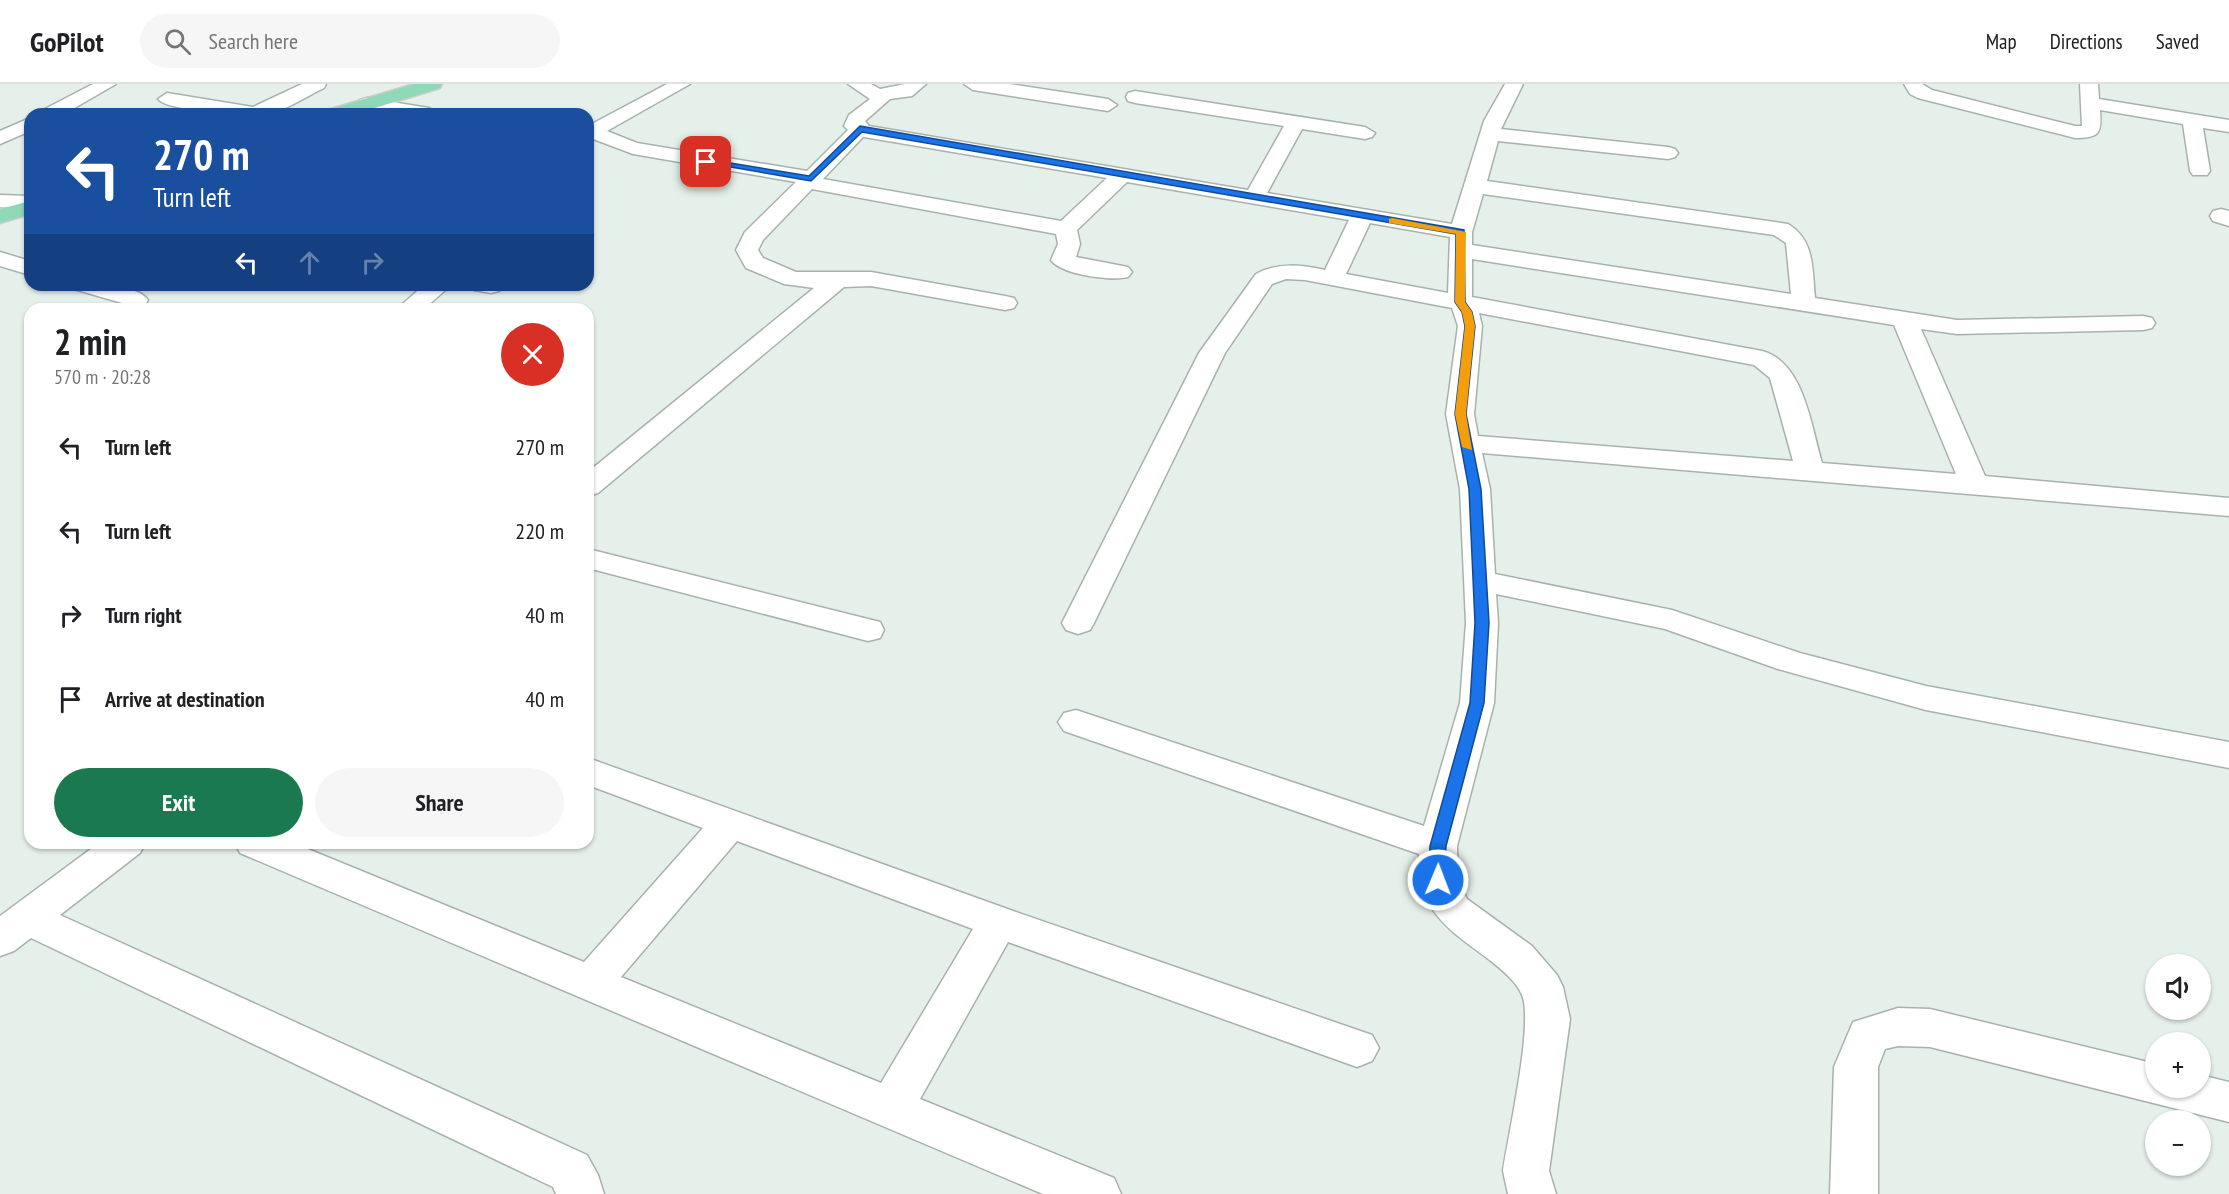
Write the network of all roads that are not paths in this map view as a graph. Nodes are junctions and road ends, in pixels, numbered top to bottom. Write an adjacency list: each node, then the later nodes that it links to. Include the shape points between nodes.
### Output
1 (107, 84): 16 (street)
2 (317, 84): 18 (street)
3 (433, 84): 14 (main road)
4 (681, 84): 32 (street, via 606,123 596,134 643,150)
5 (857, 84): 11 (street)
6 (917, 84): 11 (street, via 905,92)
7 (973, 84): 15 (street)
8 (1514, 84): 27 (street)
9 (1915, 87): 10 (street, via 2057,128 2088,132 2092,128)
10 (2089, 94): 21 (street)
11 (880, 95): 25 (street, via 880,103 856,119 854,126)
12 (1135, 97): 22 (street)
13 (167, 99): 17 (street)
14 (367, 104): 19 (main road); 20 (street)
15 (1108, 105)
16 (61, 108)
17 (219, 108)
18 (267, 108)
19 (354, 108)
20 (392, 108)
21 (2192, 120): 23 (street); 30 (street)
22 (1296, 122): 26 (street); 34 (street)
23 (2229, 126)
24 (24, 127): 28 (street)
25 (860, 129): 31 (street); 32 (street)
26 (1365, 133)
27 (1490, 134): 29 (street); 33 (street)
28 (0, 138)
29 (1668, 153)
30 (2200, 171)
31 (1122, 175): 34 (street); 40 (street)
32 (809, 180): 40 (street); 46 (street, via 753,237 747,250 754,263 772,273 792,279)
33 (1474, 186): 41 (street); 53 (street, via 1780,229 1797,243)
34 (1254, 198): 39 (street)
35 (0, 201): 36 (street)
36 (24, 202)
37 (24, 209): 38 (main road)
38 (0, 216)
39 (1362, 216): 41 (street); 45 (street)
40 (1066, 229): 44 (street, via 1069,244 1063,260 1075,266)
41 (1460, 241): 50 (street); 53 (street)
42 (0, 260): 43 (street)
43 (24, 266)
44 (1120, 272)
45 (1332, 279): 50 (street); 63 (street, via 1286,272 1264,279 1212,353)
46 (838, 280): 52 (street, via 890,281); 58 (street)
47 (105, 291): 49 (street)
48 (432, 291): 51 (street)
49 (136, 300)
50 (1460, 302): 56 (street, via 1470,326 1460,414); 57 (street, via 1762,359 1783,377)
51 (416, 303)
52 (1005, 303)
53 (1804, 305): 54 (street)
54 (1905, 321): 55 (street, via 1968,327); 59 (street)
55 (2143, 323)
56 (1467, 443): 57 (street); 62 (street)
57 (1810, 472): 59 (street)
58 (594, 482)
59 (1975, 486): 60 (street)
60 (2229, 507)
61 (594, 560): 64 (street)
62 (1482, 581): 66 (street, via 1672,620 1801,665 1926,698); 69 (street, via 1477,703)
63 (1078, 622)
64 (868, 630)
65 (1076, 722): 69 (street)
66 (2229, 755)
67 (594, 773): 68 (street)
68 (730, 823): 72 (street); 74 (street)
69 (1438, 846): 82 (street, via 1438,880 1452,910 1517,958 1542,987 1549,1019 1526,1171)
70 (118, 849): 73 (street)
71 (268, 849): 74 (street)
72 (999, 922): 75 (street); 79 (street)
73 (15, 929): 80 (street, via 570,1171)
74 (590, 984): 79 (street)
75 (1357, 1048)
76 (2145, 1081): 83 (street, via 1930,1028 1898,1028 1868,1035 1856,1067)
77 (2211, 1098): 78 (street)
78 (2229, 1102)
79 (890, 1108): 81 (street)
80 (580, 1194)
81 (1097, 1194)
82 (1532, 1194)
83 (1854, 1194)

